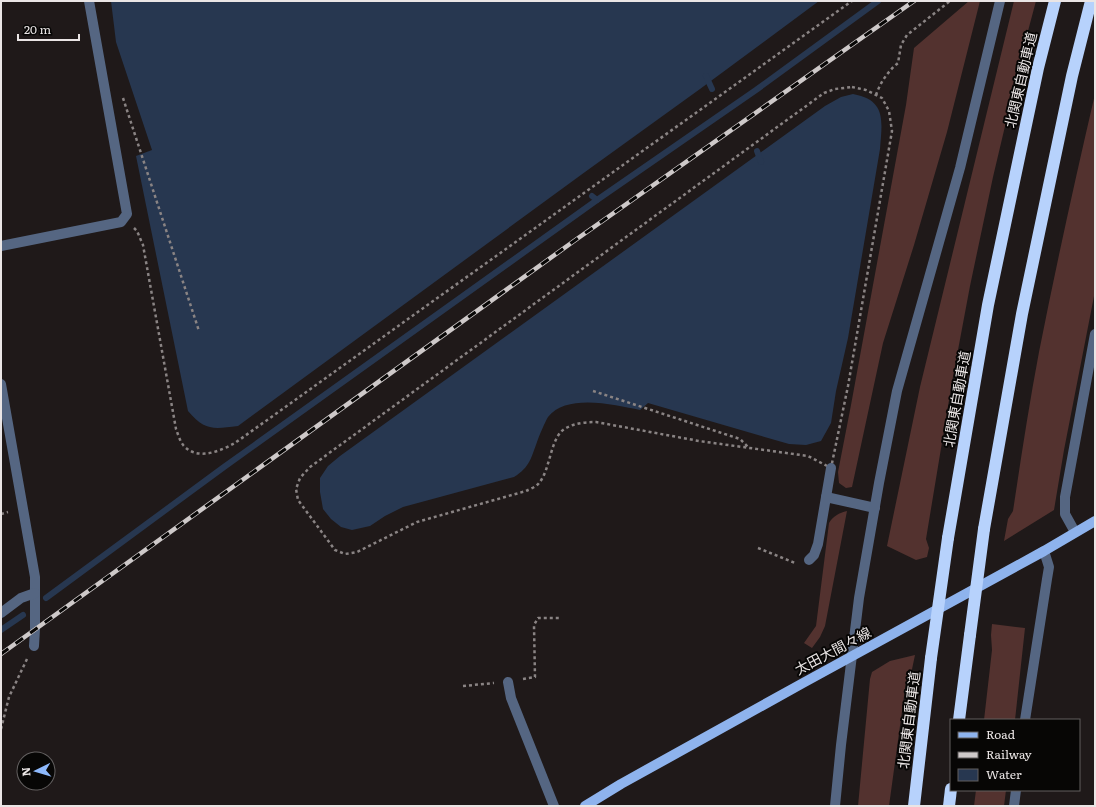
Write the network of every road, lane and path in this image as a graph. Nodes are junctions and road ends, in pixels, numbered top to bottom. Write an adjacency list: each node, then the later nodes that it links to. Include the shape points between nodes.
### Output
1 (89, 1): 9 (street, via 127,214)
2 (852, 1): 9 (path, via 223,449 199,454 191,452 183,445 176,429 143,245 137,231)
3 (950, 1): 7 (path, via 907,35 901,45 898,63 891,69)
4 (1000, 1): 18 (street, via 960,168 897,391)
5 (1056, 1): 39 (highway, 北関東自動車道, bridge, via 1038,68 988,305 948,538)
6 (1092, 1): 31 (highway, bridge, via 1072,76 1022,314 984,529)
7 (876, 95): 15 (path, via 852,87 824,93 310,467 300,478 296,489 298,500 335,550 345,554 357,552 417,522 526,491 539,484 559,434 573,425 596,422); 16 (path, via 882,98 889,111 892,131 848,386)
8 (123, 98): 11 (path)
9 (125, 217): 10 (street, via 121,222)
10 (1, 246)
11 (199, 331)
12 (1095, 334): 20 (street, via 1065,497 1065,514)
13 (1, 384): 24 (street, via 35,577)
14 (593, 391): 15 (path, via 740,439)
15 (749, 448): 16 (path, via 808,456)
16 (831, 468): 17 (street)
17 (826, 497): 18 (street); 23 (street, via 818,544)
18 (875, 508): 28 (street, via 858,598)
19 (1095, 521): 20 (main road, 太田大間々線)
20 (1075, 532): 22 (main road, 太田大間々線)
21 (758, 548): 23 (path, via 794,563)
22 (1044, 551): 28 (main road, 太田大間々線); 32 (street, via 1049,567)
23 (809, 560)
24 (35, 593): 25 (street, via 21,598); 27 (street)
25 (1, 613)
26 (561, 618): 29 (path, via 538,618 534,626 535,677)
27 (34, 646): 33 (path, via 9,697)
28 (851, 657): 37 (main road, 太田大間々線); 38 (street)
29 (508, 682): 30 (path); 36 (street, via 511,698)
30 (463, 686)
31 (959, 719)
32 (1025, 719)
33 (1, 729)
34 (951, 791): 40 (highway)
35 (1016, 791): 41 (street)
36 (554, 806)
37 (584, 806)
38 (835, 806)
39 (914, 806)
40 (949, 806)
41 (1014, 806)

